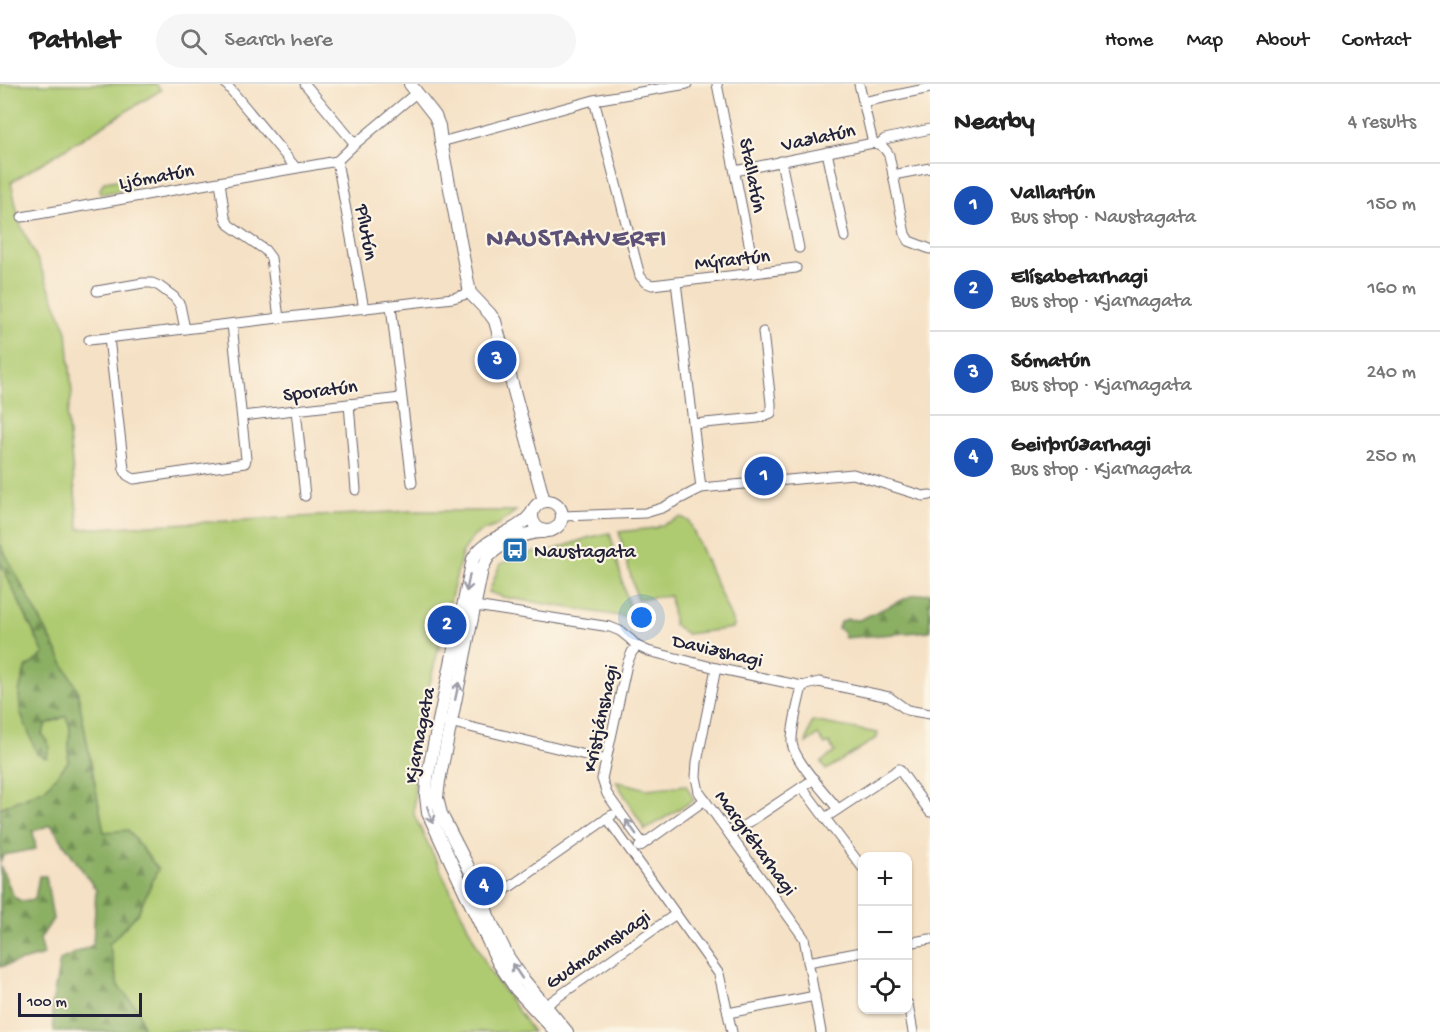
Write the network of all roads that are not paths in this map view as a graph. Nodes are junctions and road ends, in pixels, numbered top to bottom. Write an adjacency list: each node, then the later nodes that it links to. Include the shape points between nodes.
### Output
1 (226, 84): 17 (street)
2 (305, 84): 13 (street)
3 (687, 84): 8 (street)
4 (717, 84): 19 (street, Stallatún)
5 (859, 84): 9 (street)
6 (930, 88): 9 (street)
7 (413, 89): 11 (street, via 435,116); 13 (street)
8 (594, 100): 11 (street); 28 (street, Mýrartún, via 640,276 652,285)
9 (863, 102): 12 (street)
10 (930, 129): 12 (street, Vaðlatún)
11 (441, 142): 30 (street)
12 (876, 143): 14 (street, Vaðlatún); 20 (street, via 885,147)
13 (354, 144): 15 (street)
14 (826, 152): 16 (street, Vaðlatún); 23 (street)
15 (337, 161): 17 (street, Ljómatún); 32 (street, Pílutún)
16 (781, 161): 19 (street, Vaðlatún); 24 (street)
17 (296, 168): 21 (street, Ljómatún)
18 (930, 168): 20 (street)
19 (735, 171): 27 (street, Stallatún)
20 (893, 175): 25 (street, via 905,234 909,241)
21 (220, 182): 22 (street, Ljómatún); 33 (street, via 229,225 271,258)
22 (22, 217)
23 (845, 237)
24 (799, 248)
25 (930, 249)
26 (796, 268): 27 (street, Mýrartún)
27 (755, 273): 28 (street, Mýrartún)
28 (675, 282): 43 (street)
29 (97, 291): 35 (street, via 143,283 159,286 180,305)
30 (470, 293): 31 (street); 49 (street, via 495,321)
31 (391, 306): 32 (street); 39 (street)
32 (364, 309): 33 (street)
33 (279, 318): 34 (street)
34 (232, 324): 35 (street); 42 (street)
35 (185, 329): 37 (street)
36 (763, 332): 43 (street, via 771,413 758,418)
37 (109, 338): 38 (street); 42 (street, via 127,475 134,479 245,464)
38 (89, 340)
39 (401, 398): 40 (street, Sporatún); 44 (street)
40 (349, 404): 41 (street, Sporatún); 46 (street)
41 (297, 410): 42 (street, Sporatún); 48 (street)
42 (242, 416)
43 (693, 424): 45 (street)
44 (412, 483)
45 (700, 488): 47 (street, via 853,474); 51 (street, via 645,513)
46 (356, 490)
47 (930, 495)
48 (305, 496)
49 (544, 501): 50 (street); 51 (street, via 554,502)
50 (532, 513): 52 (street, via 532,522); 53 (street, Kjarnagata, one-way to 53, via 476,554 471,567)
51 (562, 516): 52 (street, via 558,527)
52 (543, 532): 53 (street, Kjarnagata, via 528,534 491,554)
53 (469, 605): 54 (street, Daviðshagi, via 610,627); 58 (street, Kjarnagata)
54 (637, 646): 55 (street, Daviðshagi); 59 (street, Kristjánshagi, via 627,664)
55 (716, 668): 56 (street, Daviðshagi); 62 (street, Margrétarhagi, via 697,762 699,792)
56 (802, 686): 57 (street, Daviðshagi, via 819,682 889,697 907,710); 60 (street, via 792,742 797,757)
57 (930, 714)
58 (445, 721): 59 (street); 72 (street, Kjarnagata, via 437,798 441,814 482,894)
59 (606, 760): 64 (street, Kristjánshagi, via 603,785)
60 (814, 779): 61 (street); 63 (street)
61 (802, 787): 67 (street); 68 (street)
62 (705, 800): 68 (street, Margrétarhagi); 69 (street)
63 (838, 809): 65 (street, via 899,769); 67 (street)
64 (618, 810): 66 (street); 69 (street, Kristjánshagi, one-way to 64)
65 (930, 812)
66 (608, 818): 70 (street); 72 (street)
67 (825, 818): 71 (street)
68 (730, 835): 77 (street, Margrétarhagi, via 804,938)
69 (643, 844): 70 (street)
70 (632, 852): 73 (street)
71 (858, 862)
72 (479, 908): 79 (street, Kjarnagata, via 488,916)
73 (676, 914): 79 (street, Gudmannshagi); 80 (street, via 719,974)
74 (930, 939): 75 (street)
75 (912, 942)
76 (858, 953): 77 (street)
77 (808, 962): 78 (street, Margrétarhagi)
78 (814, 996): 80 (street); 85 (street, Margrétarhagi)
79 (541, 1009): 82 (street, Kjarnagata); 83 (street, Kjarnagata)
80 (728, 1013): 84 (street)
81 (910, 1014): 86 (street)
82 (556, 1032)
83 (567, 1032)
84 (732, 1032)
85 (821, 1032)
86 (913, 1032)

